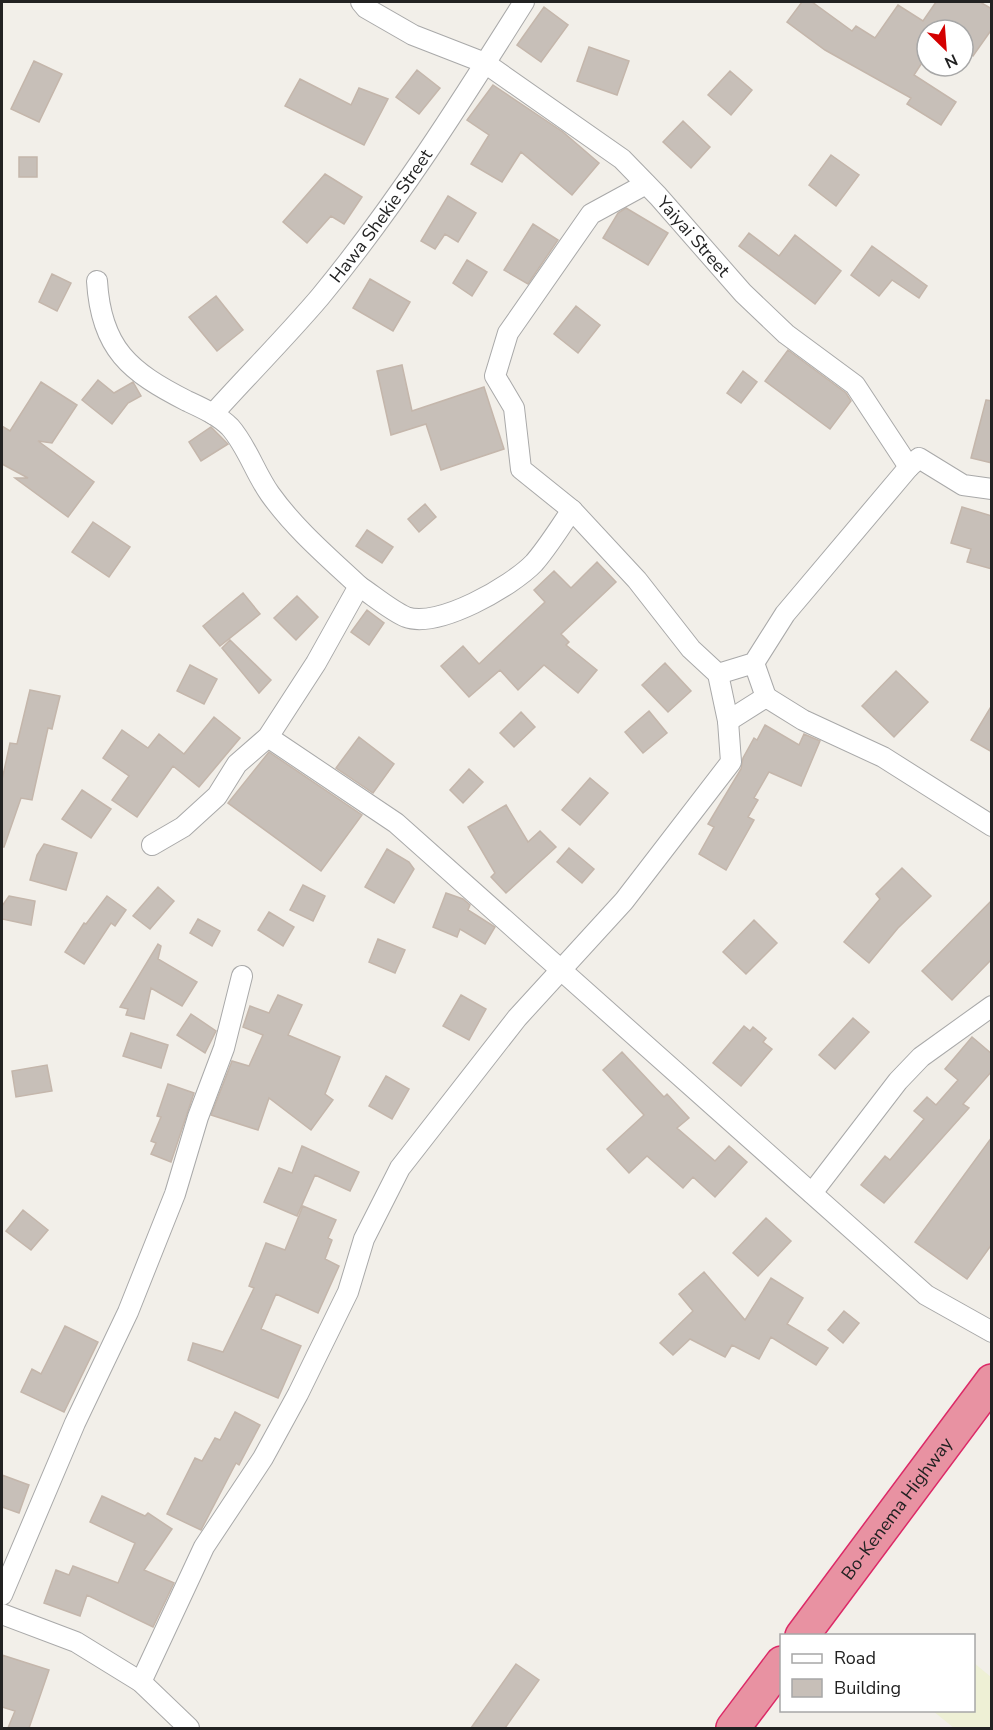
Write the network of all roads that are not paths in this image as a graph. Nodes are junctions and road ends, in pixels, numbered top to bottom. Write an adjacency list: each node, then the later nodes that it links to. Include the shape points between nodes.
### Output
1 (361, 2): 3 (street, Yaiyai Street, via 413,35)
2 (524, 2): 3 (street, Hawa Shekie Street)
3 (485, 63): 4 (street, Yaiyai Street, via 622,159); 6 (street, Hawa Shekie Street, via 319,298)
4 (646, 184): 7 (street, Yaiyai Street, via 743,293 786,334 855,385); 9 (street, via 591,214 508,333 495,376 514,408 521,469)
5 (97, 280): 6 (street, via 99,306 108,333 127,362 149,381)
6 (213, 414): 10 (street, via 242,443 257,477 296,526)
7 (909, 467): 8 (street, via 919,459 963,484); 11 (street, via 785,614)
8 (992, 489)
9 (572, 510): 10 (street, via 533,563 497,591 462,610 434,617 407,617); 12 (street, via 638,580 691,650)
10 (359, 586): 15 (street)
11 (754, 663): 12 (street); 13 (street)
12 (718, 674): 14 (street)
13 (766, 697): 14 (street); 16 (street, via 803,720 883,757)
14 (728, 721): 18 (street, via 731,762 624,901)
15 (268, 737): 17 (street, via 237,764 218,796 183,827); 18 (street, via 396,823)
16 (992, 826)
17 (152, 845)
18 (561, 971): 21 (street); 28 (street, via 517,1018 400,1168 364,1239 348,1292 298,1394 263,1458 204,1547)
19 (242, 976): 24 (street, via 224,1048 171,1204 128,1312 75,1423)
20 (992, 1006): 21 (street, via 921,1057)
21 (812, 1192): 22 (street, via 926,1295)
22 (992, 1332)
23 (992, 1381): 26 (highway, Bo-Kenema Highway)
24 (2, 1595)
25 (2, 1614): 28 (street, via 76,1642)
26 (803, 1634)
27 (780, 1666): 30 (highway)
28 (141, 1682): 29 (street)
29 (189, 1728)
30 (733, 1728)

